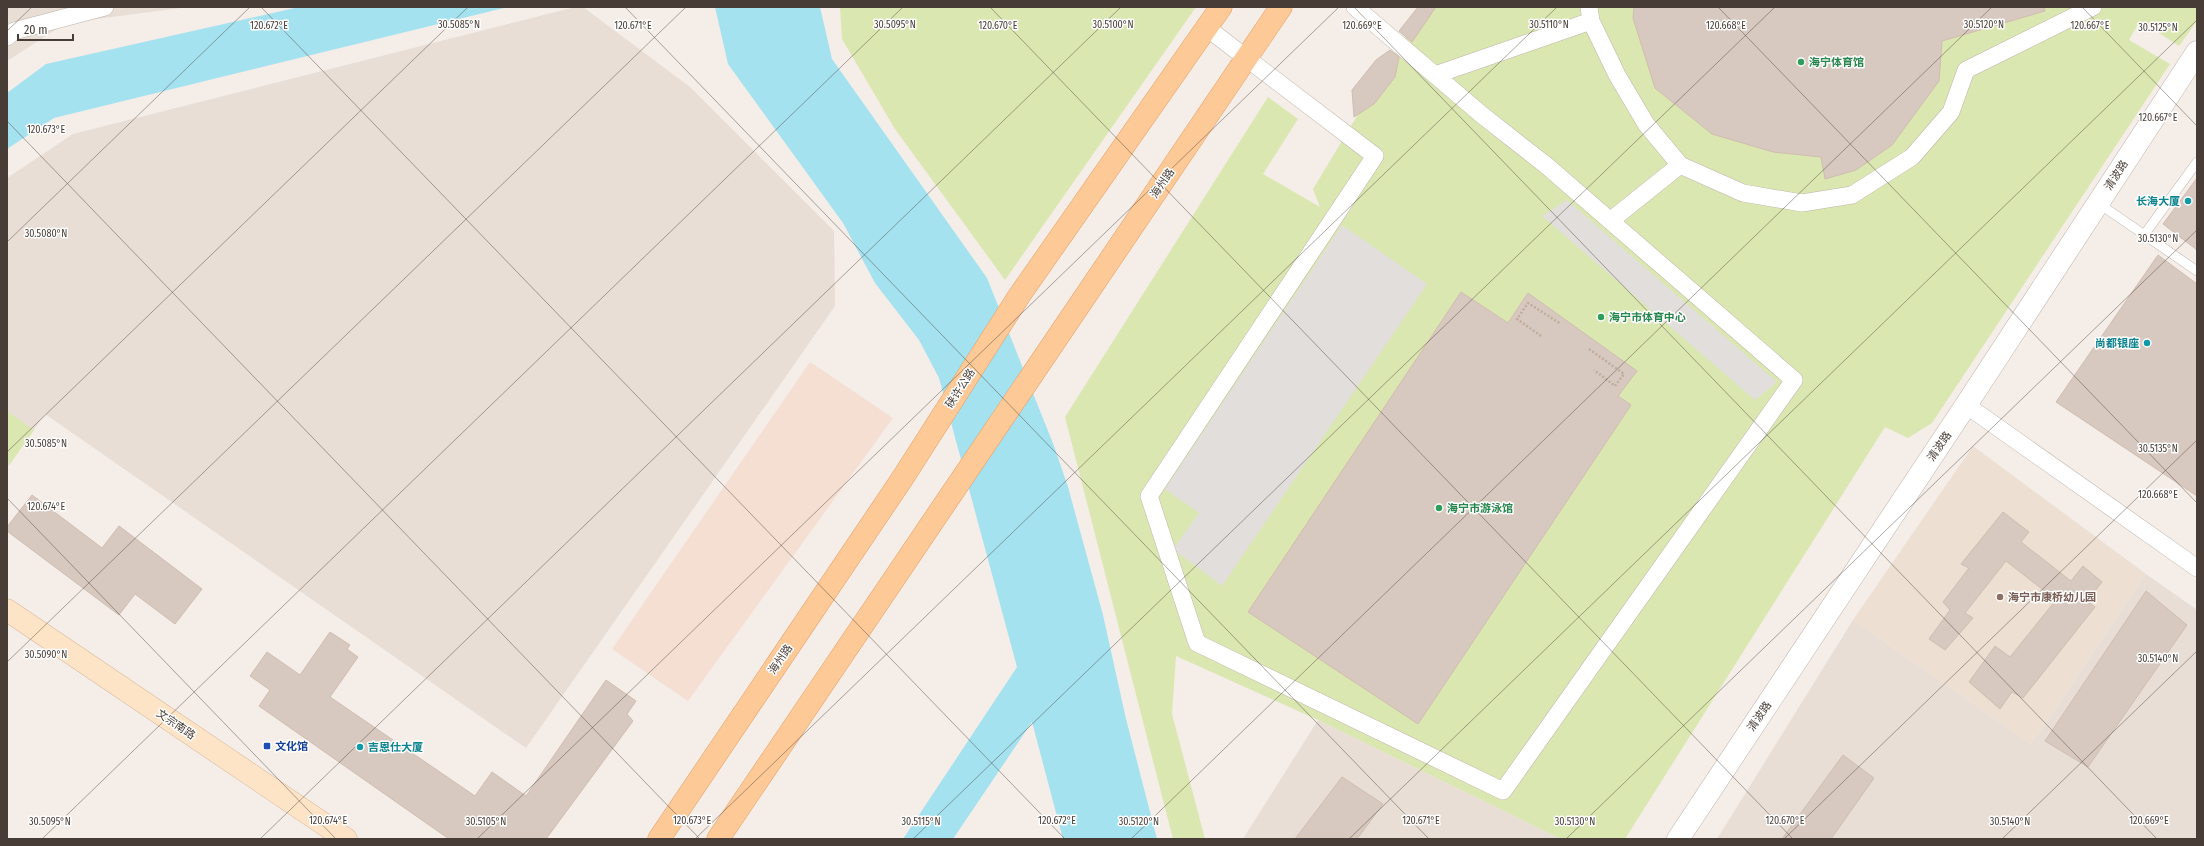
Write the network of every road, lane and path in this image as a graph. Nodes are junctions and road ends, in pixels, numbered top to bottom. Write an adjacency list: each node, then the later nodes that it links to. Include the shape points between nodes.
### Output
1 (105, 7): 6 (street)
2 (1221, 7): 8 (main road)
3 (1281, 7): 11 (main road, 海州路)
4 (1355, 7): 12 (street)
5 (2093, 7): 14 (street, via 1966,70 1951,112 1912,158 1852,195 1802,204 1743,192)
6 (73, 12): 9 (street, via 14,31)
7 (1590, 14): 12 (street); 14 (street, via 1617,75 1646,124)
8 (1207, 28): 11 (street); 24 (main road, 硖许公路, via 1019,296)
9 (7, 37)
10 (2197, 52): 15 (street, 清波路)
11 (1246, 59): 16 (street, via 1376,156 1149,496 1197,643 1503,790 1794,380); 29 (main road, 海州路)
12 (1435, 75): 16 (street)
13 (2197, 162): 17 (lane)
14 (1680, 165): 16 (street)
15 (2098, 203): 17 (lane); 23 (street, 清波路)
16 (1610, 220)
17 (2144, 234): 18 (lane)
18 (2197, 271)
19 (1561, 324): 20 (path, via 1528,303 1517,319)
20 (1541, 336)
21 (1589, 349): 22 (path, via 1624,374 1615,386)
22 (1594, 370)
23 (1966, 405): 25 (street); 30 (street, 清波路)
24 (902, 479): 28 (main road, 海州路)
25 (2197, 568)
26 (7, 610): 27 (main road, 文宗南路)
27 (346, 839)
28 (659, 839)
29 (718, 839)
30 (1678, 839)

